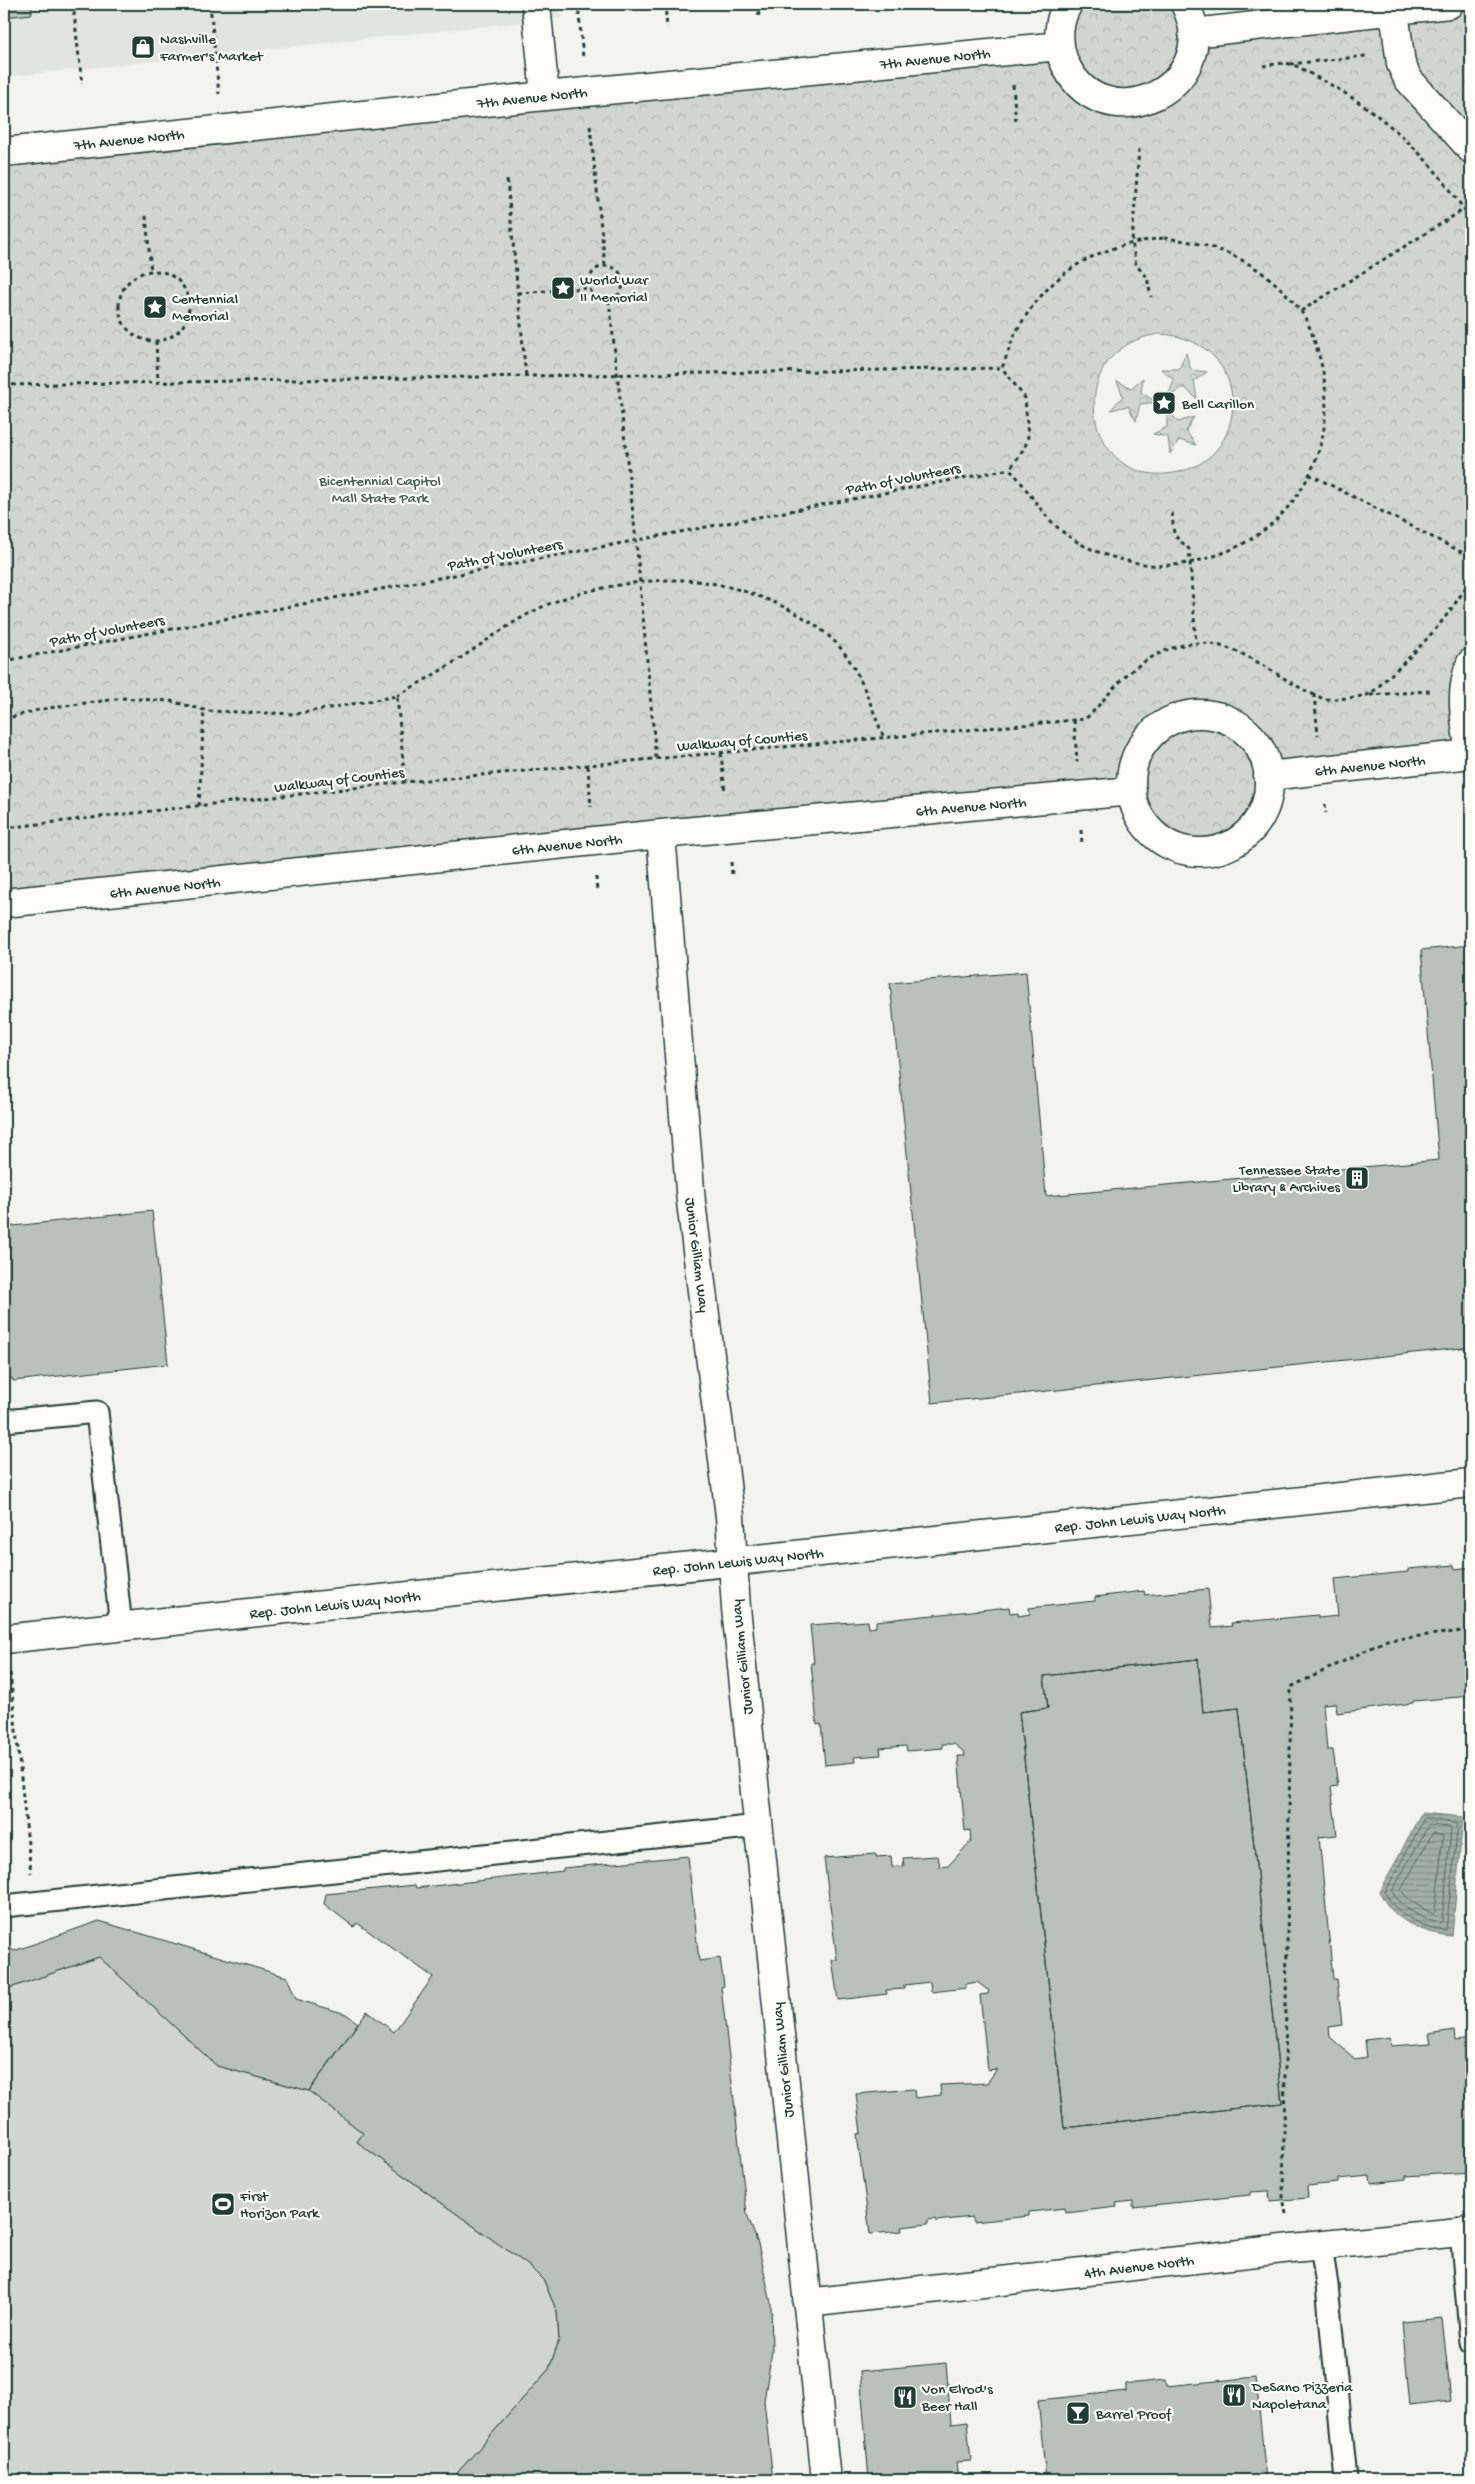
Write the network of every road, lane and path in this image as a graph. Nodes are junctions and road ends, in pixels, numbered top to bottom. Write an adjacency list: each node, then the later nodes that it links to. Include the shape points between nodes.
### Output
1 (73, 4): 19 (path)
2 (210, 4): 23 (path)
3 (536, 4): 21 (street)
4 (578, 4): 20 (path)
5 (665, 4): 14 (path)
6 (758, 4): 13 (path)
7 (850, 4): 11 (path)
8 (1068, 4): 16 (street, via 1061,20)
9 (1185, 4): 15 (street)
10 (1448, 4): 12 (street)
11 (851, 9)
12 (1394, 11): 15 (street); 25 (street, via 1401,64 1408,79)
13 (759, 18)
14 (667, 28)
15 (1193, 33): 16 (street, via 1191,53 1178,78 1164,92 1138,103 1108,101 1083,88 1070,73)
16 (1060, 46): 20 (street, 7th Avenue North)
17 (1263, 66): 29 (path, via 1290,64 1364,106 1416,149)
18 (1013, 75): 22 (path)
19 (82, 84)
20 (586, 92): 21 (street, 7th Avenue North); 33 (path)
21 (545, 96): 23 (street, 7th Avenue North)
22 (1016, 124)
23 (222, 130): 26 (street, 7th Avenue North)
24 (1139, 149): 32 (path)
25 (1471, 149)
26 (4, 152)
27 (507, 180): 36 (path)
28 (1471, 205): 29 (path)
29 (1464, 210): 31 (path); 39 (path)
30 (146, 216): 34 (path)
31 (1471, 221)
32 (1132, 242): 37 (path, via 1136,265 1147,277); 39 (path, via 1164,238 1190,241 1235,255 1274,282); 41 (path, via 1106,249 1072,267 1043,292 1021,323)
33 (605, 265): 35 (path, via 592,273); 38 (path, via 616,269 624,284 619,294)
34 (151, 272): 40 (path, via 134,277 126,284 120,297 119,311 129,332 142,340); 40 (path, via 171,276 184,288 189,302 187,318 181,329)
35 (589, 288): 36 (path); 38 (path, via 599,299)
36 (518, 293): 43 (path)
37 (1151, 297)
38 (609, 300): 42 (path)
39 (1301, 311): 47 (path, via 1316,344 1327,398 1323,439)
40 (156, 342): 44 (path)
41 (1002, 368): 42 (path); 46 (path, via 1025,398 1028,437)
42 (618, 373): 43 (path); 49 (path)
43 (526, 377): 45 (path)
44 (158, 382)
45 (4, 384)
46 (1010, 469): 49 (path, Path of Volunteers); 51 (path, via 1038,508 1064,533 1094,551 1128,562 1163,566)
47 (1309, 474): 50 (path); 51 (path, via 1296,499 1276,521 1240,547)
48 (1172, 513): 51 (path, via 1174,535 1189,549)
49 (636, 540): 53 (path); 55 (path, Path of Volunteers)
50 (1471, 557)
51 (1192, 564): 54 (path)
52 (1471, 578): 57 (path, via 1407,661)
53 (640, 584): 58 (path, via 577,594 543,606); 61 (path, via 685,580 731,588 782,606 815,624 838,645 853,667); 64 (path)
54 (1196, 643): 57 (path, Walkway of Counties, via 1218,644 1327,699); 61 (path, Walkway of Counties, via 1179,646 1132,670 1100,707 1085,719)
55 (4, 661)
56 (1468, 676): 57 (path, Walkway of Counties); 63 (street, via 1463,698)
57 (1366, 695)
58 (397, 696): 59 (path, via 296,714); 67 (path)
59 (204, 710): 60 (path, via 170,701 124,698 42,709); 70 (path)
60 (4, 719)
61 (884, 738): 62 (path, Walkway of Counties)
62 (721, 754): 64 (path, Walkway of Counties); 69 (path)
63 (1471, 755): 66 (street, 6th Avenue North)
64 (656, 759): 65 (path, Walkway of Counties)
65 (588, 766): 67 (path, Walkway of Counties); 71 (path)
66 (1268, 776): 68 (street, via 1265,804 1253,827 1225,847 1204,852 1180,849 1160,839 1143,822); 68 (street, via 1260,749 1243,730 1218,716 1190,714 1159,728 1144,742 1134,764)
67 (405, 782): 70 (path, Walkway of Counties)
68 (1132, 791): 75 (street, 6th Avenue North)
69 (725, 796)
70 (199, 806): 74 (path, Walkway of Counties)
71 (591, 808)
72 (4, 822): 74 (path)
73 (4, 828): 74 (path, Walkway of Counties)
74 (11, 828)
75 (661, 834): 78 (street, 6th Avenue North); 81 (street, Junior Gilliam Way, via 691,1202)
76 (731, 856): 77 (path)
77 (732, 876)
78 (4, 904)
79 (4, 1421): 82 (lane, via 97,1412)
80 (1471, 1483): 81 (street, Rep. John Lewis Way North)
81 (733, 1561): 82 (street, Rep. John Lewis Way North); 85 (street, Junior Gilliam Way)
82 (121, 1626): 84 (street, Rep. John Lewis Way North)
83 (1471, 1630): 90 (path, via 1387,1640 1291,1687 1283,2197)
84 (5, 1639): 86 (path)
85 (758, 1826): 86 (lane); 91 (street, Junior Gilliam Way)
86 (34, 1903): 87 (lane)
87 (4, 1906)
88 (1466, 2232): 89 (street, 4th Avenue North); 92 (lane)
89 (1321, 2246): 90 (street, 4th Avenue North); 94 (lane)
90 (1292, 2248): 91 (street, 4th Avenue North)
91 (807, 2304): 93 (street, Junior Gilliam Way)
92 (1471, 2342)
93 (826, 2480)
94 (1346, 2480)

